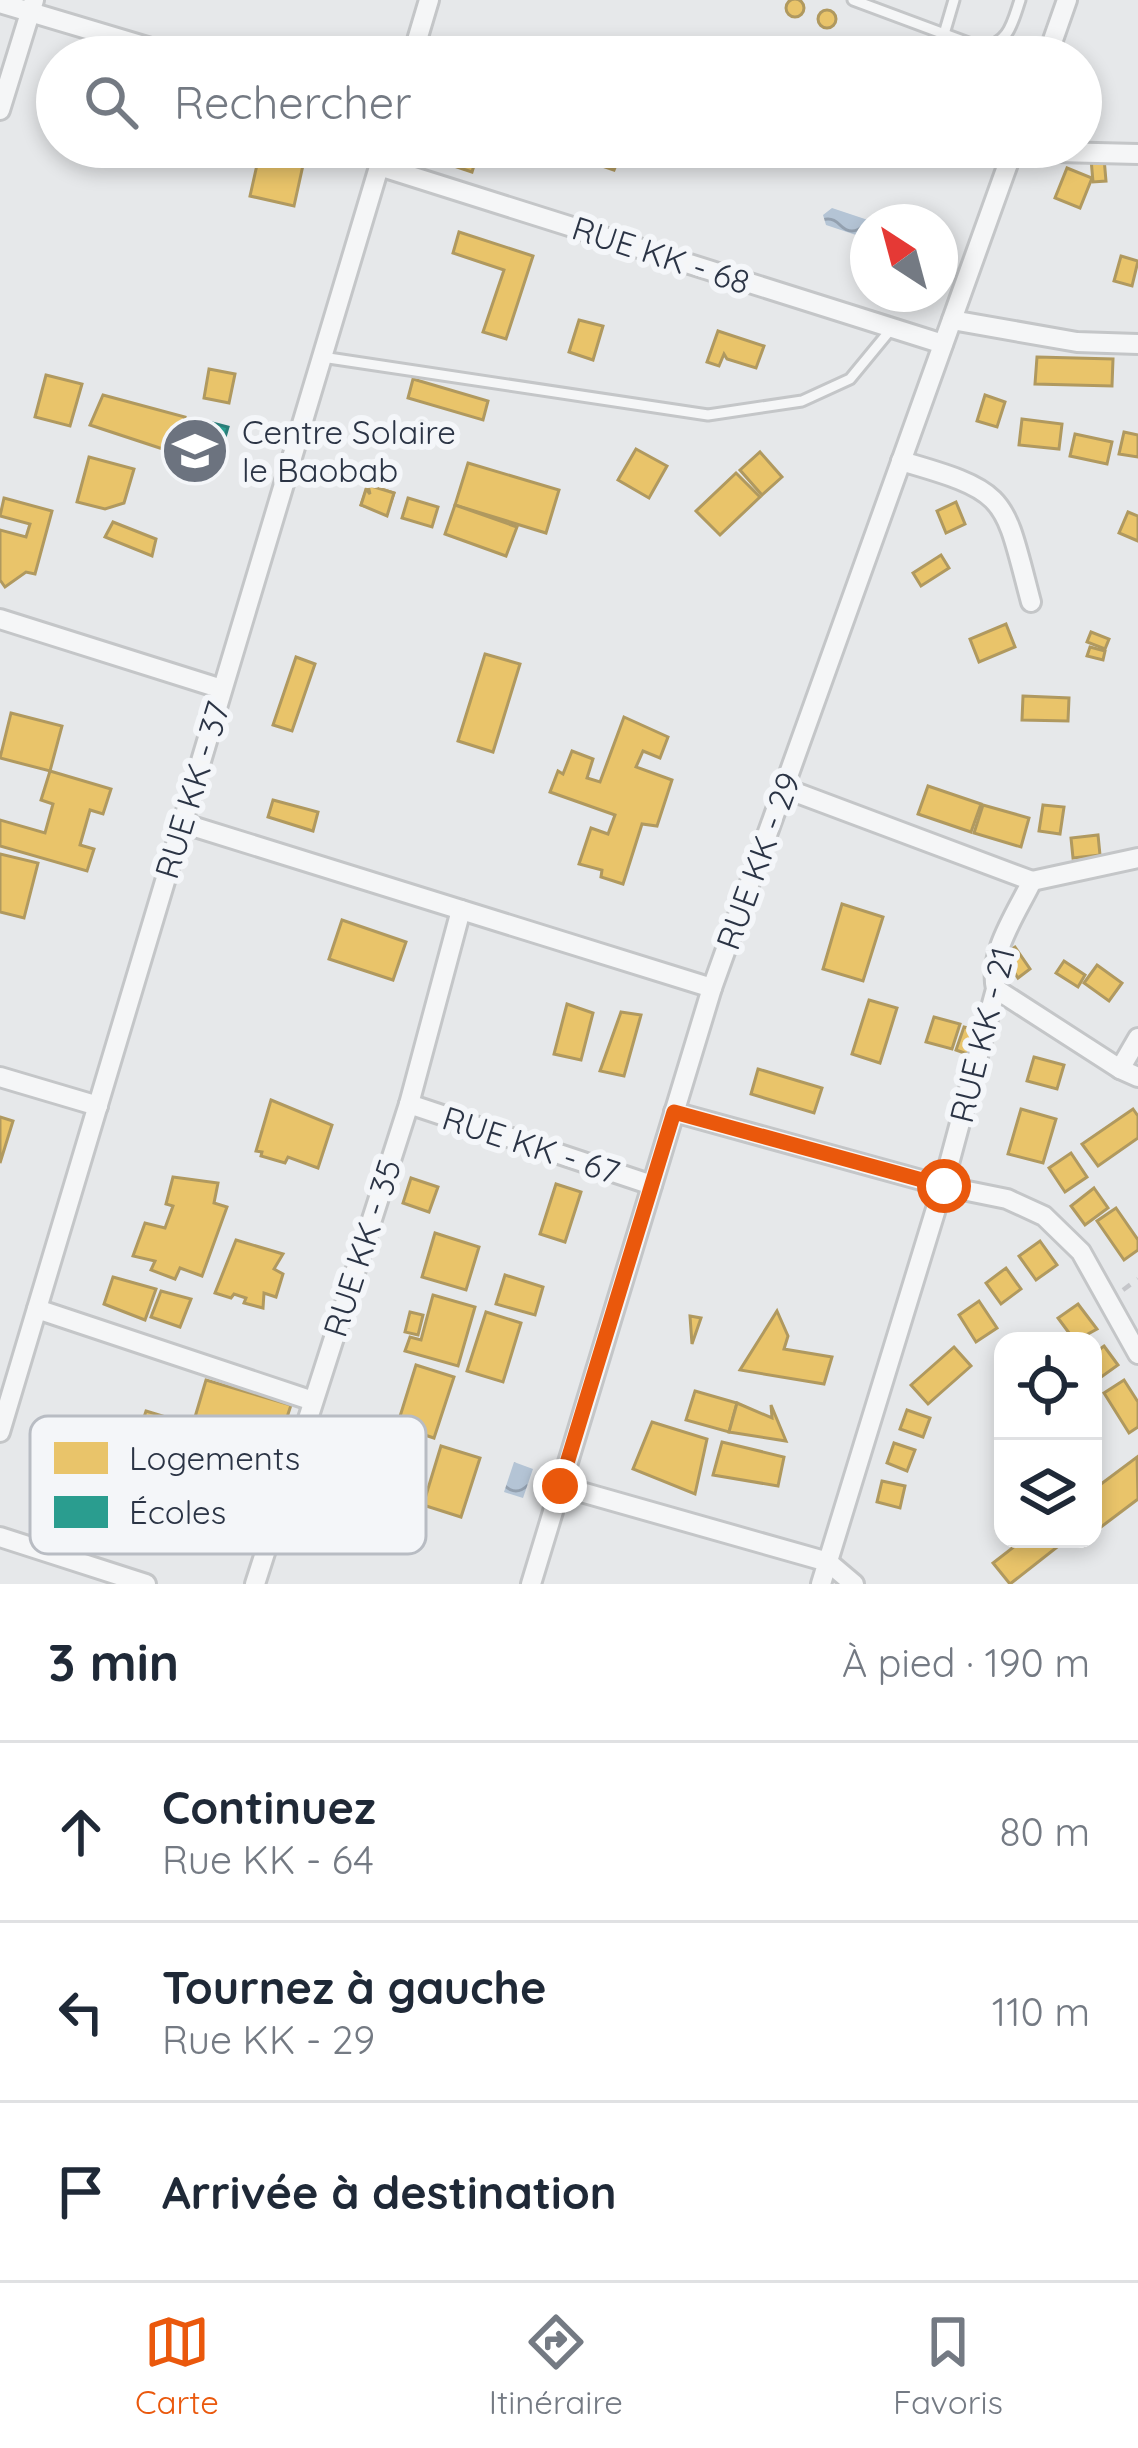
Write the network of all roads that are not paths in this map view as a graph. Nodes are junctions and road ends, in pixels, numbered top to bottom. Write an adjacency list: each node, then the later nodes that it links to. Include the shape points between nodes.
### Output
1 (429, 0): 10 (street)
2 (853, 0): 8 (lane)
3 (954, 0): 8 (lane)
4 (1020, 0): 12 (lane)
5 (1067, 0): 13 (street)
6 (0, 3): 7 (street)
7 (32, 6): 9 (street); 14 (street)
8 (944, 34): 11 (lane)
9 (120, 36)
10 (418, 36)
11 (949, 36)
12 (1007, 36)
13 (1054, 36)
14 (0, 110)
15 (1102, 153): 16 (street)
16 (1138, 154)
17 (379, 168): 24 (street, RUE KK - 37)
18 (415, 168): 21 (street, RUE KK - 68)
19 (1007, 168): 20 (street, RUE KK - 29)
20 (952, 320): 22 (street, RUE KK - 29); 23 (street)
21 (892, 328): 22 (street, RUE KK - 68); 24 (lane, via 850,379 802,400 708,415)
22 (943, 344): 25 (street, RUE KK - 29)
23 (1138, 344)
24 (322, 357): 28 (street, RUE KK - 37)
25 (901, 461): 26 (street, via 982,488 1001,504); 29 (street, RUE KK - 29)
26 (1030, 602)
27 (0, 619): 28 (street)
28 (222, 689): 30 (street, RUE KK - 37)
29 (784, 788): 32 (street); 34 (street, RUE KK - 29)
30 (182, 823): 33 (street); 40 (street, RUE KK - 37)
31 (1138, 858): 32 (street)
32 (1032, 881): 35 (street, RUE KK - 21, via 998,952)
33 (461, 910): 34 (street); 39 (street, RUE KK - 35)
34 (712, 988): 41 (street, RUE KK - 29)
35 (996, 989): 37 (street); 43 (street, RUE KK - 21)
36 (1138, 1038): 37 (street)
37 (1133, 1073)
38 (0, 1077): 40 (street)
39 (409, 1104): 42 (street, RUE KK - 67); 46 (street, RUE KK - 35)
40 (98, 1106): 44 (street, RUE KK - 37)
41 (674, 1112): 42 (street, RUE KK - 29); 43 (street)
42 (652, 1185): 49 (street, RUE KK - 29)
43 (944, 1186): 45 (street, via 1007,1199 1064,1233); 54 (street, RUE KK - 21)
44 (37, 1309): 46 (street); 48 (street, RUE KK - 37)
45 (1138, 1354)
46 (313, 1400): 47 (street, RUE KK - 35)
47 (308, 1416)
48 (0, 1432)
49 (560, 1486): 54 (street); 57 (street, RUE KK - 29)
50 (0, 1537): 51 (street)
51 (30, 1547)
52 (53, 1554): 55 (street)
53 (265, 1554): 56 (street, RUE KK - 35)
54 (829, 1562): 58 (street, RUE KK - 21); 59 (street)
55 (146, 1584)
56 (256, 1584)
57 (531, 1584)
58 (821, 1584)
59 (854, 1584)

